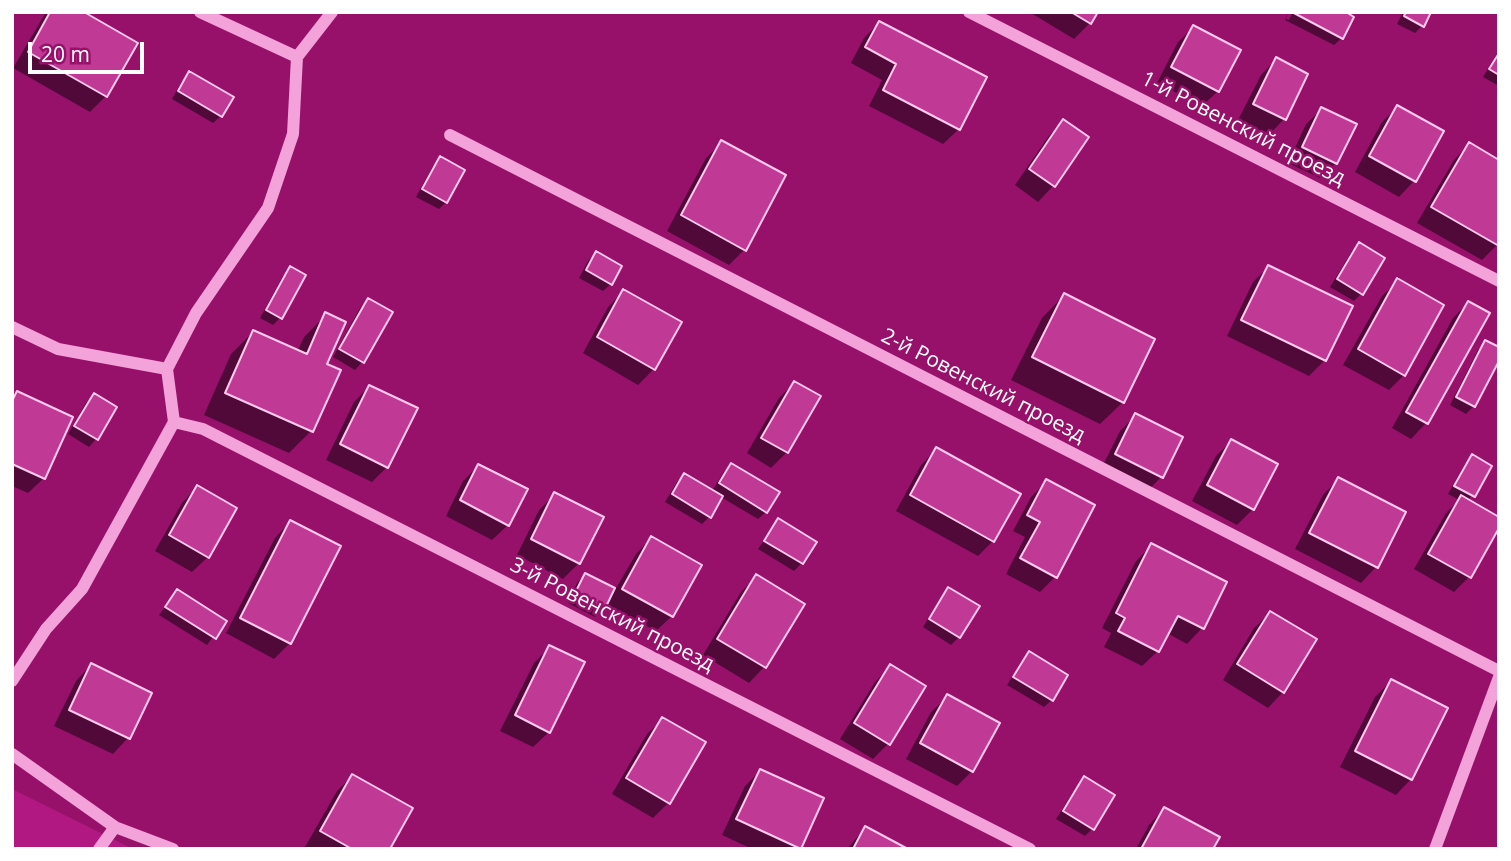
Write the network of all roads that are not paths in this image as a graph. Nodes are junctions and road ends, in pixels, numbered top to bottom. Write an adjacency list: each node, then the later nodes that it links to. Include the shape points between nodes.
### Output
1 (200, 12): 4 (street)
2 (332, 12): 4 (street)
3 (969, 12): 6 (street, 1-й Ровенский проезд)
4 (297, 57): 8 (street, via 293,134 268,208 196,313)
5 (450, 135): 10 (street, 2-й Ровенский проезд)
6 (1499, 281)
7 (12, 327): 8 (street, via 58,349)
8 (167, 369): 9 (street)
9 (174, 422): 12 (street, via 82,589 46,629); 17 (street, 3-й Ровенский проезд, via 203,429)
10 (1499, 671)
11 (1499, 677): 18 (street)
12 (12, 681)
13 (12, 754): 14 (street)
14 (114, 827): 15 (street); 16 (street)
15 (99, 849)
16 (173, 849)
17 (1030, 849)
18 (1435, 849)

